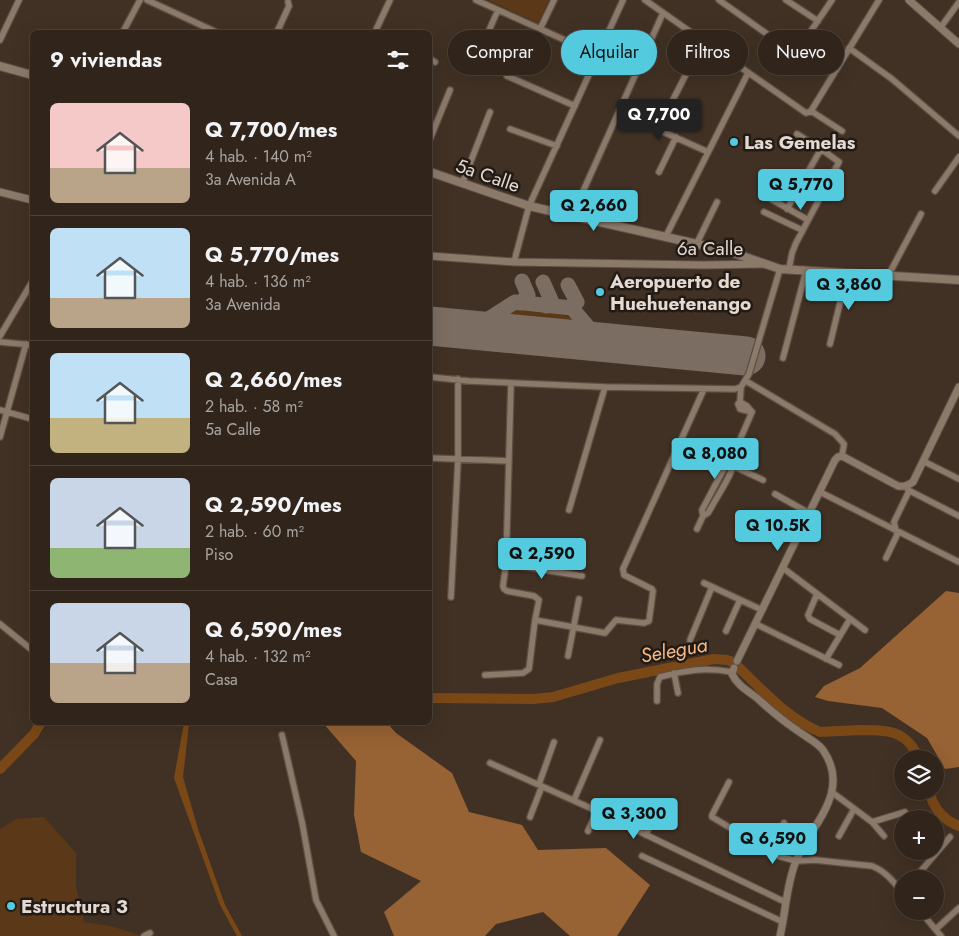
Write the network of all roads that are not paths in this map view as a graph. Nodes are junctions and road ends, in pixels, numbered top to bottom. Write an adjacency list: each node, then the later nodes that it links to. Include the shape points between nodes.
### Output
1 (19, 0): 29 (street)
2 (138, 0): 21 (street)
3 (147, 0): 22 (street)
4 (390, 0): 24 (street)
5 (476, 0): 16 (street)
6 (554, 0): 20 (street)
7 (623, 0): 26 (street)
8 (645, 0): 17 (street)
9 (719, 0): 18 (street, via 791,50 798,50)
10 (786, 0): 18 (street)
11 (832, 0): 18 (street)
12 (879, 0): 31 (street)
13 (909, 0): 19 (street)
14 (288, 2): 23 (street)
15 (959, 2): 19 (street)
16 (498, 10): 20 (street); 25 (street)
17 (663, 13): 27 (street); 43 (street)
18 (818, 21)
19 (941, 27): 30 (street)
20 (540, 29): 28 (street)
21 (124, 30)
22 (212, 30)
23 (278, 30)
24 (378, 30)
25 (489, 30)
26 (610, 30)
27 (687, 30)
28 (561, 39)
29 (0, 40)
30 (959, 44)
31 (849, 48): 41 (street); 49 (street, via 892,78)
32 (0, 66): 34 (main road)
33 (748, 72): 41 (street, via 806,113)
34 (30, 74)
35 (589, 75): 40 (street)
36 (686, 75): 45 (street)
37 (746, 75): 53 (street)
38 (507, 76): 40 (street)
39 (450, 90): 47 (street)
40 (575, 106): 51 (street)
41 (811, 111): 46 (street)
42 (490, 112): 57 (street)
43 (618, 112): 45 (street); 67 (street)
44 (510, 129): 51 (street)
45 (658, 130): 50 (street)
46 (842, 131)
47 (432, 134)
48 (797, 134): 52 (street)
49 (959, 136)
50 (676, 137): 53 (street); 55 (street)
51 (557, 146): 63 (street)
52 (821, 149): 64 (street); 68 (street, via 839,162)
53 (708, 152): 70 (street)
54 (959, 157): 58 (street)
55 (659, 172)
56 (432, 173): 57 (main road, 5a Calle)
57 (462, 184): 63 (main road, 5a Calle)
58 (935, 190)
59 (0, 192): 61 (street)
60 (764, 195): 64 (street)
61 (30, 200)
62 (716, 202): 71 (street)
63 (530, 206): 67 (main road, 5a Calle); 73 (street)
64 (787, 209): 68 (street)
65 (764, 212): 69 (street)
66 (921, 214): 78 (street)
67 (572, 216): 70 (main road, 5a Calle)
68 (808, 220): 69 (street)
69 (802, 230): 75 (street)
70 (666, 236): 71 (main road, 5a Calle)
71 (697, 244): 74 (main road, 5a Calle)
72 (432, 256): 73 (street, 6a Calle)
73 (514, 262): 74 (street, 6a Calle)
74 (768, 264): 75 (main road, 6a Calle)
75 (784, 269): 76 (main road, 6a Calle); 88 (street)
76 (806, 271): 77 (main road, 6a Calle); 85 (street)
77 (847, 274): 78 (main road, 6a Calle); 84 (street)
78 (888, 276): 79 (main road, 6a Calle)
79 (959, 280)
80 (30, 285): 81 (street)
81 (0, 336)
82 (0, 342): 83 (street)
83 (29, 344): 95 (street)
84 (830, 344)
85 (783, 358)
86 (432, 376): 87 (street)
87 (458, 379): 89 (street); 101 (street)
88 (746, 381): 90 (street); 99 (street, via 835,434 844,444)
89 (511, 382): 91 (street); 102 (street)
90 (740, 387): 92 (street); 98 (street, via 740,402 752,412)
91 (605, 388): 92 (street); 110 (street)
92 (704, 389): 132 (street, via 623,569 624,575 652,589 649,620 644,623 615,620 606,633)
93 (958, 392): 103 (street)
94 (0, 410): 95 (street)
95 (7, 412): 96 (street); 97 (street)
96 (30, 418)
97 (0, 437)
98 (736, 449): 104 (street); 112 (street, via 702,510)
99 (842, 456): 107 (street); 108 (street, via 835,460)
100 (432, 458): 101 (street)
101 (458, 460): 102 (street); 124 (street)
102 (509, 461): 118 (street)
103 (923, 461): 105 (street); 107 (street)
104 (734, 466): 106 (street); 112 (street, via 708,513)
105 (959, 479)
106 (763, 480)
107 (906, 489): 113 (street); 115 (street, via 894,522)
108 (820, 492): 111 (street); 115 (street)
109 (775, 494): 111 (street)
110 (569, 510)
111 (809, 513): 119 (street)
112 (702, 516): 114 (street)
113 (959, 516)
114 (697, 529)
115 (896, 530): 116 (street); 117 (street)
116 (886, 558)
117 (959, 562)
118 (506, 564): 120 (street); 129 (street, via 504,589 537,598)
119 (783, 568): 123 (street); 127 (street)
120 (582, 576)
121 (704, 583): 122 (street)
122 (712, 587): 126 (street); 136 (street)
123 (817, 594): 128 (street); 135 (street, via 808,615 810,619)
124 (451, 596)
125 (579, 599): 132 (street)
126 (740, 600): 127 (street); 134 (street)
127 (762, 610): 131 (street)
128 (850, 619): 133 (street); 135 (street)
129 (535, 620): 132 (street); 143 (street, via 529,669 523,673)
130 (0, 624): 137 (street)
131 (756, 624): 139 (street); 141 (street)
132 (572, 628): 138 (street)
133 (865, 630)
134 (726, 631)
135 (840, 635): 139 (street)
136 (690, 640)
137 (30, 648)
138 (568, 656)
139 (826, 659): 140 (street)
140 (839, 665)
141 (734, 667): 142 (street); 152 (street, via 734,678 739,685 822,749 833,778)
142 (674, 673): 144 (street); 145 (street, via 658,680)
143 (485, 675)
144 (678, 693)
145 (657, 700)
146 (282, 735): 178 (street, via 316,900)
147 (600, 740): 153 (street)
148 (554, 742): 151 (street)
149 (490, 762): 151 (street)
150 (728, 782): 166 (street, via 712,817)
151 (540, 785): 153 (street); 158 (street)
152 (832, 793): 155 (street); 168 (street)
153 (574, 800): 156 (street)
154 (629, 804): 162 (street, via 653,816)
155 (854, 809): 159 (street); 163 (street)
156 (597, 811): 161 (street); 162 (street)
157 (894, 815): 159 (street)
158 (530, 817)
159 (872, 822): 164 (street)
160 (784, 823): 166 (street, via 782,837)
161 (588, 831)
162 (646, 835): 171 (street)
163 (839, 836)
164 (884, 836)
165 (950, 837): 169 (street)
166 (772, 853): 168 (street)
167 (642, 856): 174 (street)
168 (796, 862): 170 (street, via 815,860 872,866); 171 (street)
169 (922, 870)
170 (894, 883)
171 (785, 902): 174 (street)
172 (959, 908): 175 (street)
173 (928, 920): 175 (street)
174 (783, 922): 179 (street)
175 (936, 929): 180 (street)
176 (150, 933): 177 (street)
177 (144, 936)
178 (334, 936)
179 (780, 936)
180 (941, 936)

